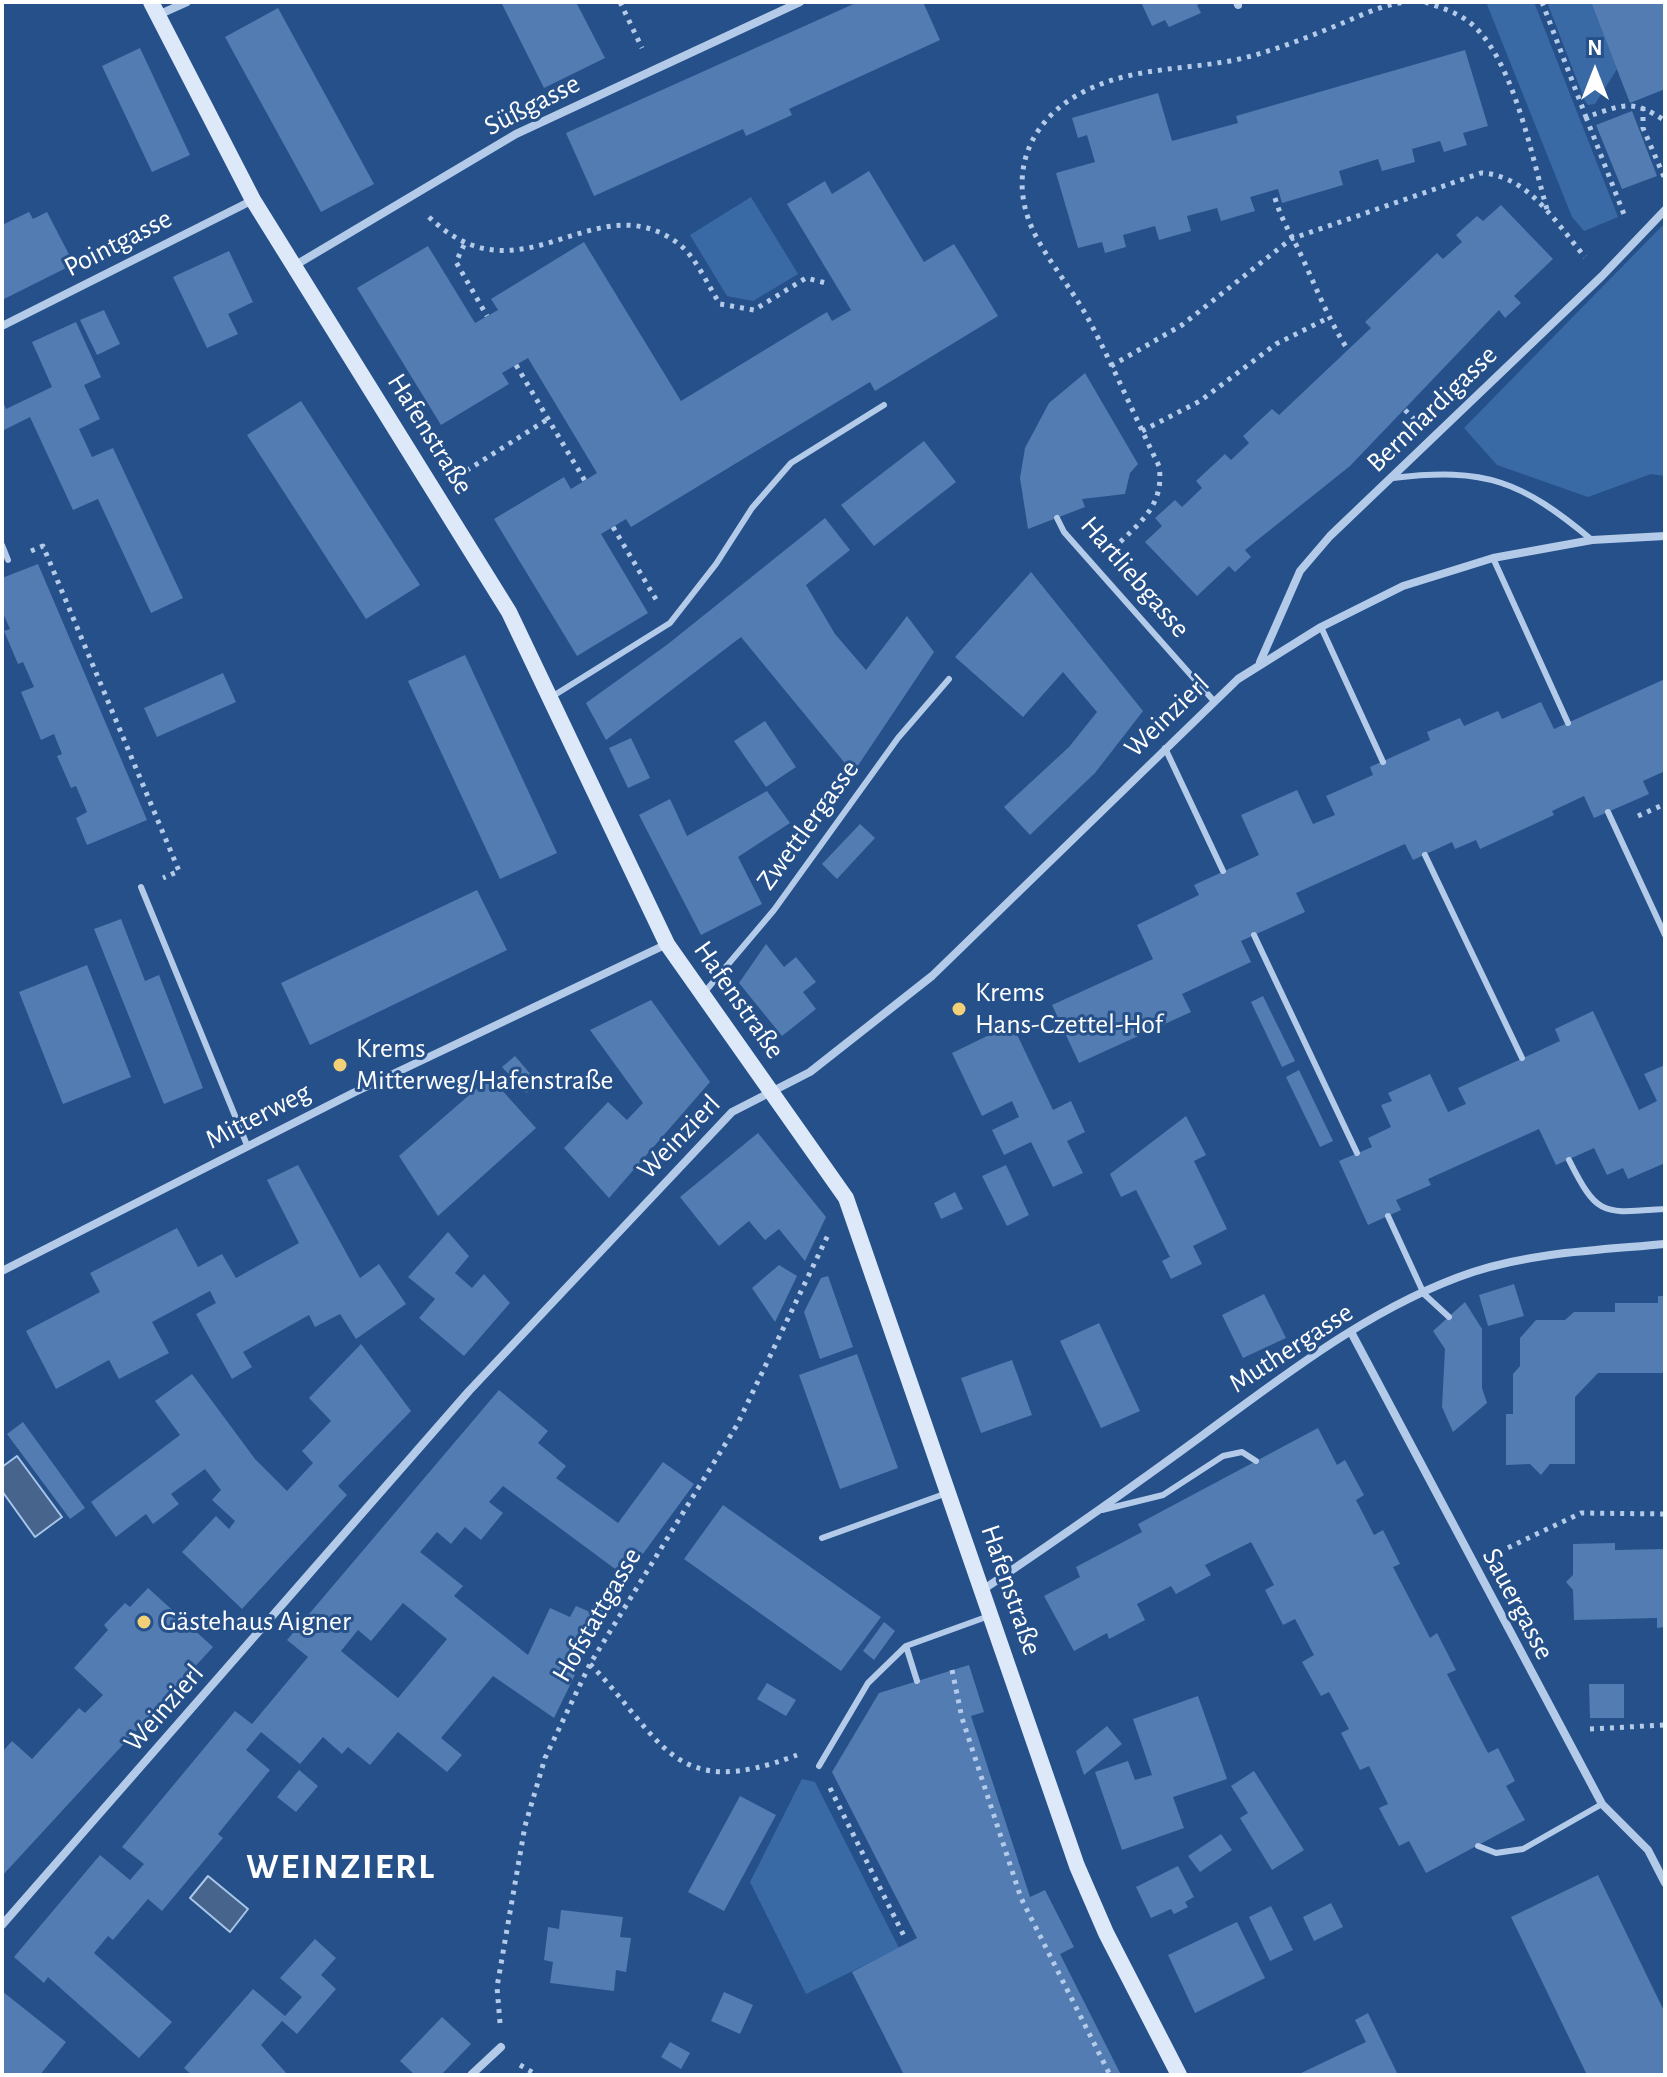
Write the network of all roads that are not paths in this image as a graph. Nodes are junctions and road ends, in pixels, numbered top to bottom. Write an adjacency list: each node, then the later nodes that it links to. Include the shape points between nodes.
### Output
1 (187, 2): 3 (street)
2 (800, 2): 6 (street, Süßgasse, via 516,134)
3 (154, 9): 4 (street, Hafenstraße)
4 (253, 200): 6 (street, Hafenstraße); 7 (street, Pointgasse)
5 (1665, 210): 9 (street, Bernhardigasse)
6 (294, 266): 19 (street, Hafenstraße, via 468,542)
7 (2, 326)
8 (884, 405): 19 (lane, via 791,463 670,623)
9 (1393, 478): 12 (lane, via 1443,472 1496,478 1535,496); 17 (street, Bernhardigasse, via 1300,571)
10 (1057, 518): 20 (lane, Hartliebgasse)
11 (1665, 536): 12 (street, Weinzierl)
12 (1592, 540): 14 (street, Weinzierl)
13 (2, 545): 15 (lane)
14 (1493, 558): 16 (street, Weinzierl, via 1403,586); 21 (lane)
15 (8, 560)
16 (1321, 627): 17 (street, Weinzierl); 23 (lane)
17 (1260, 662): 20 (street, Weinzierl)
18 (949, 679): 31 (lane, Zwettlergasse, via 898,738 774,910)
19 (549, 697): 30 (street, Hafenstraße)
20 (1213, 700): 22 (street, Weinzierl)
21 (1568, 723)
22 (1165, 748): 26 (lane); 33 (street, Weinzierl, via 932,976 810,1072)
23 (1383, 762)
24 (1608, 812): 29 (lane)
25 (1425, 855): 32 (lane)
26 (1223, 871)
27 (141, 887): 34 (lane)
28 (1254, 935): 35 (lane)
29 (1665, 935)
30 (667, 944): 31 (street, Hafenstraße); 34 (street, Mitterweg)
31 (702, 995): 33 (street, Hafenstraße)
32 (1522, 1058)
33 (770, 1090): 45 (street, Hafenstraße, via 846,1198); 56 (street, Weinzierl, via 732,1112 469,1391)
34 (247, 1145): 40 (street, Mitterweg)
35 (1357, 1153)
36 (1569, 1160): 37 (lane, via 1597,1206 1613,1211)
37 (1665, 1209)
38 (1388, 1216): 41 (lane)
39 (1665, 1244): 41 (street, Muthergasse, via 1549,1254 1473,1272)
40 (2, 1271)
41 (1424, 1294): 42 (lane); 43 (street, Muthergasse)
42 (1449, 1317)
43 (1351, 1332): 46 (street, Muthergasse); 53 (street, Sauergasse)
44 (1256, 1461): 46 (lane, via 1242,1452 1223,1456 1163,1495)
45 (950, 1492): 47 (lane); 48 (street, Hafenstraße)
46 (1099, 1511): 48 (street, Muthergasse)
47 (822, 1538)
48 (984, 1589): 49 (street, Hafenstraße)
49 (992, 1614): 50 (lane); 59 (street, Hafenstraße, via 1077,1866)
50 (906, 1646): 51 (lane); 52 (lane, via 868,1683)
51 (917, 1681)
52 (819, 1766)
53 (1602, 1804): 54 (lane, via 1523,1849 1496,1853); 55 (street, Sauergasse, via 1648,1850)
54 (1478, 1846)
55 (1665, 1883)
56 (2, 1925)
57 (501, 2047): 58 (street)
58 (471, 2075)
59 (1179, 2075)

